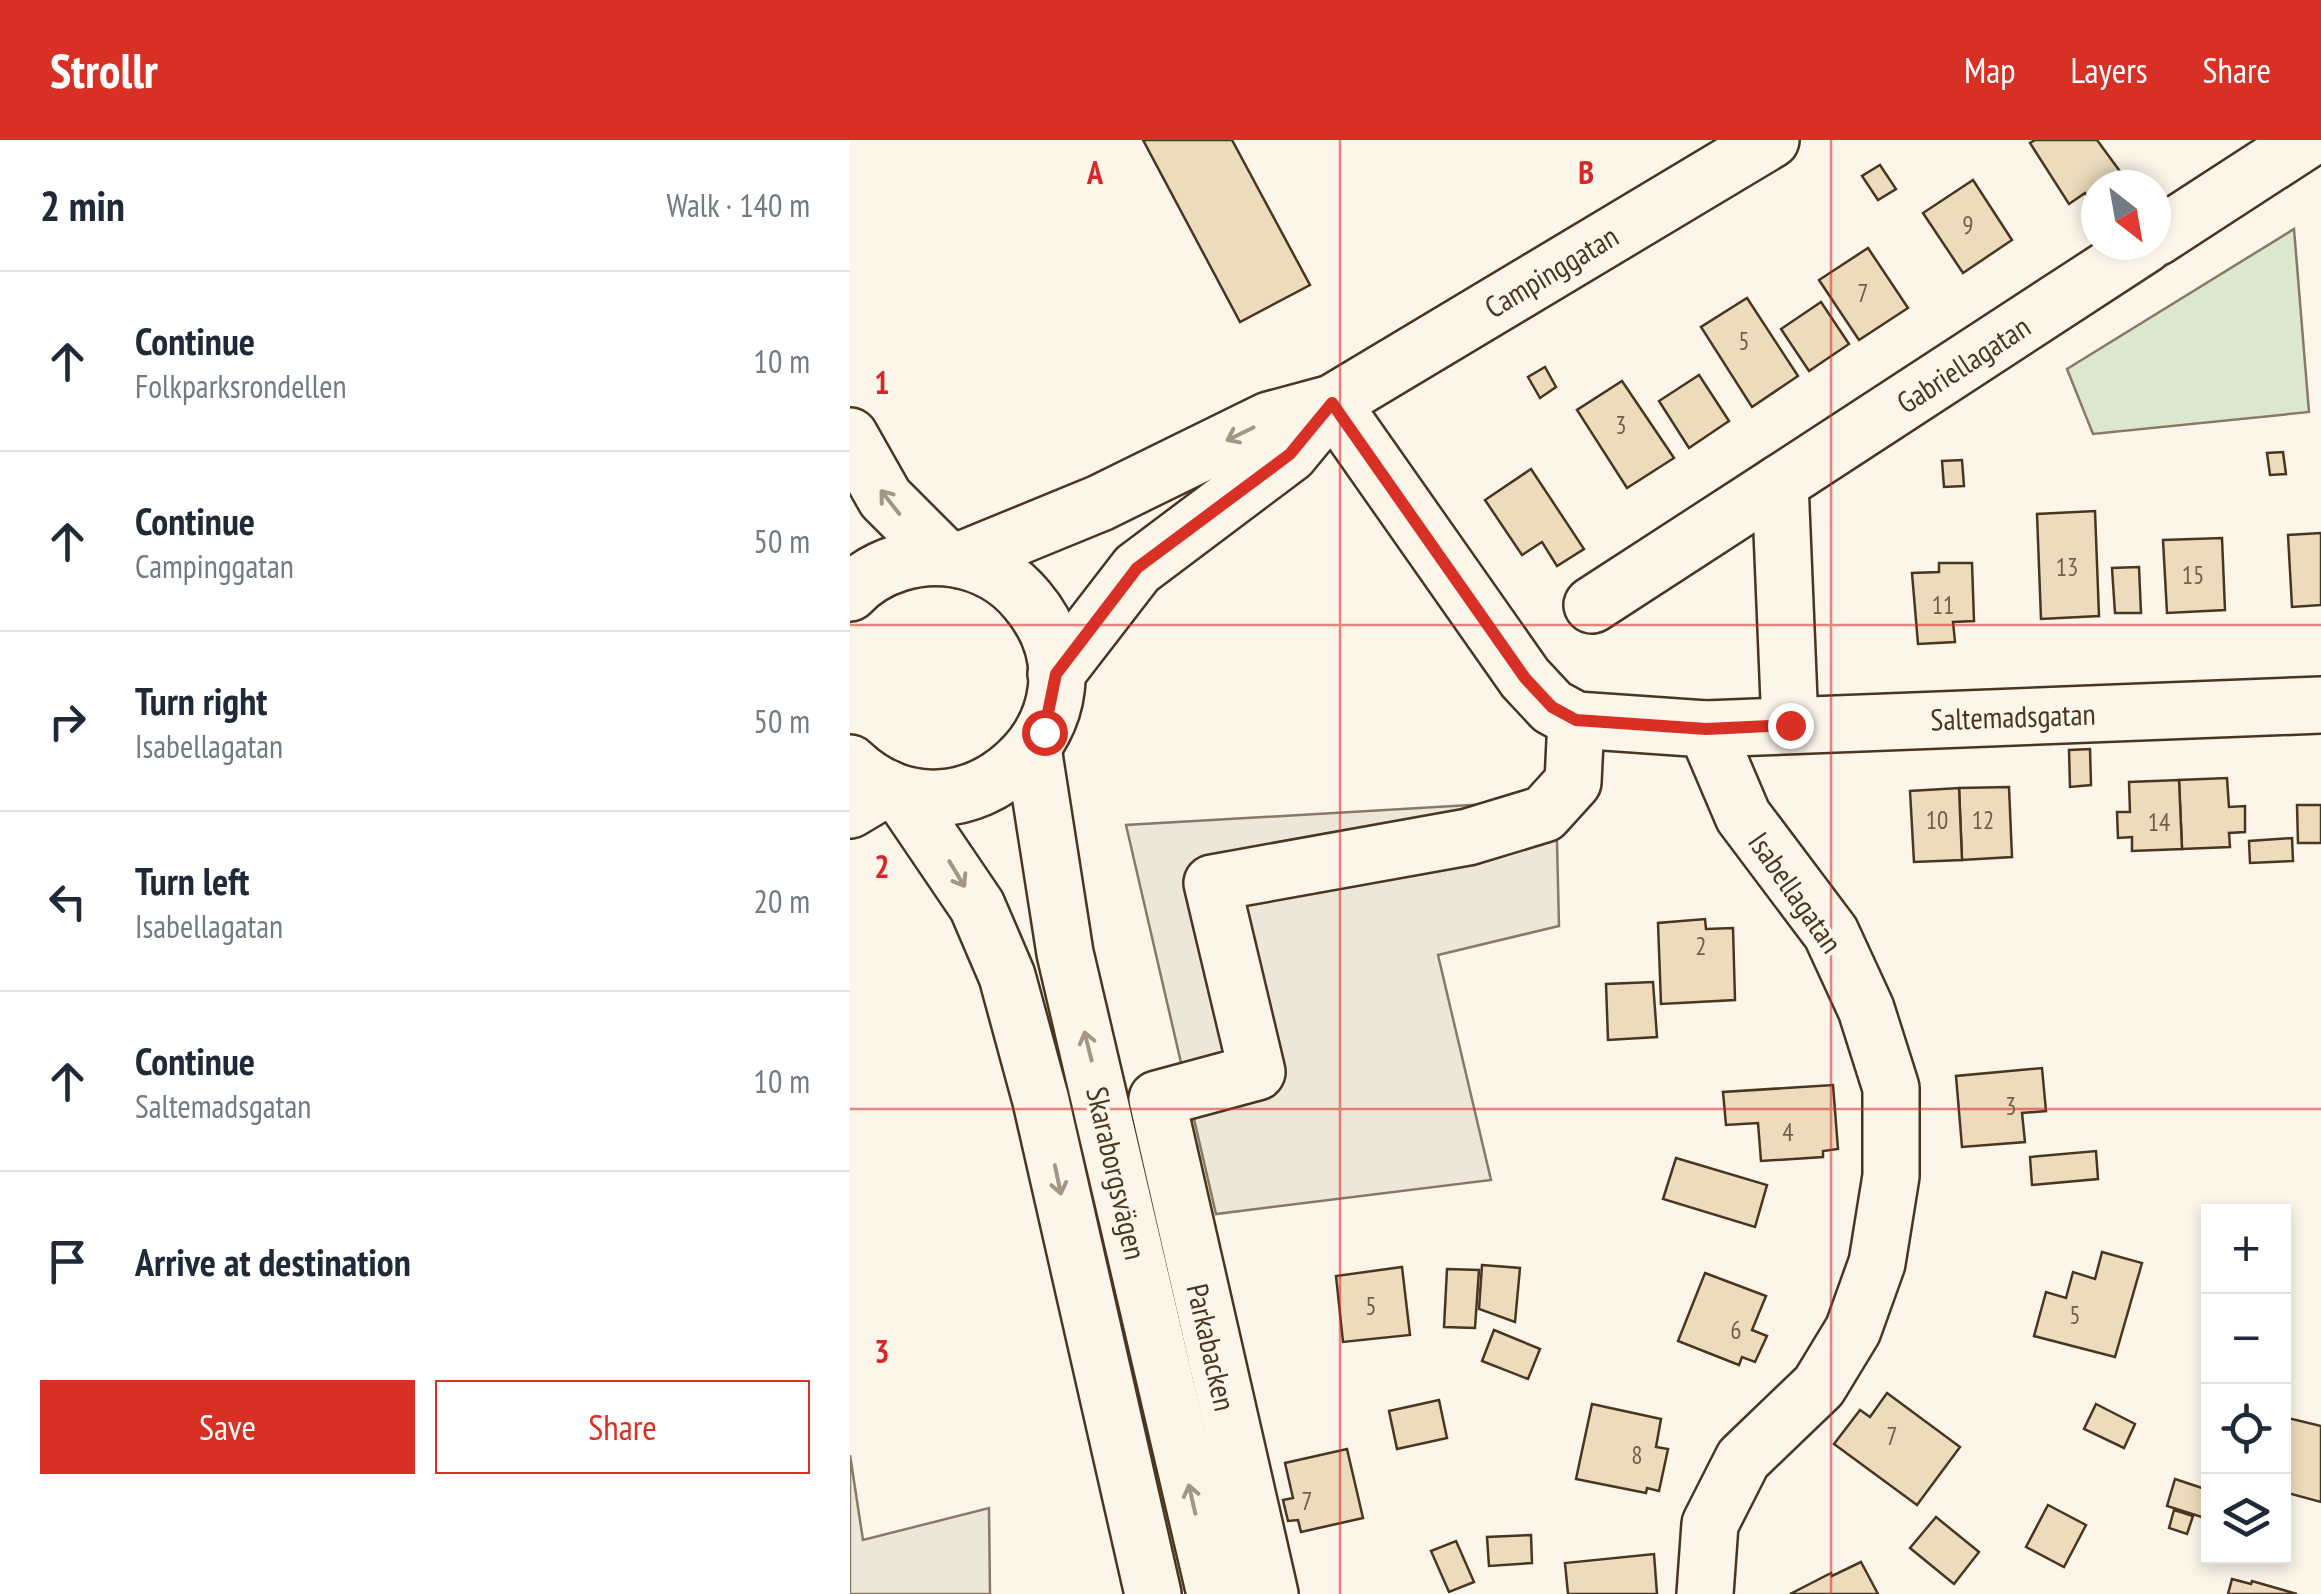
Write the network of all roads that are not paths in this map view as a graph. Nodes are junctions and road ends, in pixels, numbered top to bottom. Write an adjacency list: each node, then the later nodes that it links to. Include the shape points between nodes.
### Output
1 (1771, 140): 5 (street, Campinggatan)
2 (2307, 140): 3 (street)
3 (2171, 228)
4 (2122, 260): 7 (street, Gabriellagatan)
5 (1332, 403): 8 (street, Campinggatan, one-way to 8, via 1269,420 1100,503); 11 (street, Campinggatan, via 1290,454 1137,568); 13 (street, via 1525,678 1552,707)
6 (850, 436): 8 (street, one-way to 6, via 885,498)
7 (1780, 483): 10 (street, Gabriellagatan); 14 (street)
8 (953, 559): 9 (street, Campinggatan, via 891,566); 11 (street, via 1008,581 1032,606 1048,635)
9 (850, 592)
10 (1592, 605)
11 (1056, 674): 16 (street, via 1051,713)
12 (2321, 704): 14 (street, Saltemadsgatan)
13 (1576, 720): 15 (street); 20 (street, Parkabacken, via 1572,782 1544,814 1468,837 1212,883 1257,1072 1156,1098)
14 (1790, 725): 15 (street, Saltemadsgatan)
15 (1706, 729): 21 (street, Isabellagatan, via 1743,816 1832,933 1891,1088 1891,1123 1877,1263 1853,1330 1820,1386 1743,1459 1710,1524)
16 (1033, 748): 17 (street, via 1002,778 964,795 922,798); 19 (street, Skaraborgsvägen, one-way to 16, via 1065,953)
17 (872, 789): 18 (street, Skaraborgsvägen, one-way to 18, via 977,906 1007,976)
18 (1153, 1594)
19 (1215, 1594)
20 (1270, 1594)
21 (1705, 1594)

